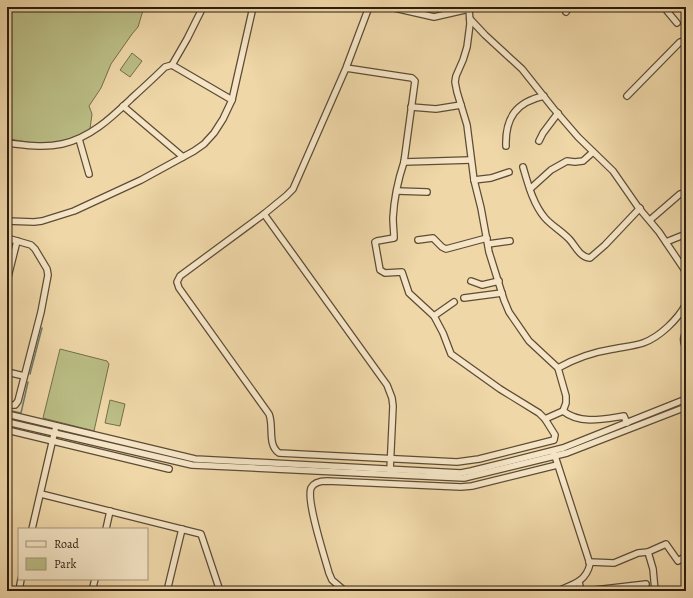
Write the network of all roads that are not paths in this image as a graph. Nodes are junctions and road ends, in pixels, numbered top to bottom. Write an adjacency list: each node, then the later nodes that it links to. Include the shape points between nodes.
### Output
1 (203, 7): 10 (street)
2 (253, 7): 14 (street)
3 (369, 7): 11 (street)
4 (390, 7): 6 (street, via 434,17)
5 (666, 7): 8 (street)
6 (469, 8): 7 (street)
7 (470, 19): 12 (street, via 522,69); 15 (street, via 467,47 455,82)
8 (677, 23)
9 (686, 41): 13 (street, via 680,42)
10 (172, 65): 14 (street); 16 (street, via 165,67)
11 (346, 68): 17 (street, via 414,79); 36 (street, via 292,189)
12 (544, 96): 18 (street); 22 (street, via 521,104 509,121 505,134)
13 (628, 96)
14 (232, 100): 24 (street, via 210,138)
15 (461, 105): 17 (street, via 436,109); 25 (street, via 467,125)
16 (123, 106): 19 (street, via 92,132); 24 (street)
17 (411, 107): 26 (street)
18 (558, 113): 20 (street); 23 (street)
19 (79, 139): 21 (street, via 44,146); 29 (street)
20 (539, 141)
21 (7, 143)
22 (506, 146)
23 (593, 152): 31 (street, via 583,161 567,161 551,170); 35 (street, via 613,170)
24 (183, 157): 38 (street, via 141,180 60,216 34,222)
25 (471, 160): 26 (street); 30 (street)
26 (404, 162): 32 (street)
27 (522, 167): 31 (street)
28 (509, 172): 30 (street)
29 (90, 174)
30 (474, 180): 43 (street)
31 (530, 189): 35 (street, via 543,216 588,258 606,245)
32 (397, 190): 33 (street); 55 (street, via 393,219 394,238 375,242 380,270 385,273 402,272 409,293)
33 (427, 192)
34 (686, 192): 37 (street, via 680,194)
35 (640, 208): 37 (street)
36 (264, 214): 75 (street, via 386,385 393,406); 75 (street, via 180,276 179,288 269,414 272,420 272,441 276,451 284,454)
37 (650, 220): 45 (street)
38 (7, 221)
39 (686, 234): 45 (street)
40 (7, 238): 42 (street)
41 (418, 240): 43 (street, via 433,238 446,249)
42 (17, 241): 48 (street); 60 (street, via 35,249 48,275)
43 (487, 241): 44 (street); 50 (street)
44 (510, 241)
45 (666, 242): 46 (street)
46 (684, 264): 47 (street)
47 (686, 272)
48 (7, 281)
49 (471, 281): 50 (street, via 482,285)
50 (499, 281): 51 (street)
51 (502, 293): 52 (street); 58 (street, via 509,312 529,341)
52 (464, 298)
53 (454, 302): 55 (street)
54 (686, 304): 58 (street, via 674,320 652,339 568,362)
55 (434, 316): 66 (street, via 455,358)
56 (686, 333): 57 (street, via 683,340)
57 (686, 349)
58 (558, 368): 64 (street, via 566,396)
59 (7, 372): 60 (street)
60 (24, 376): 62 (street, via 18,401 15,405)
61 (686, 399): 68 (street)
62 (7, 405)
63 (686, 406): 74 (street)
64 (563, 411): 66 (street); 68 (street, via 569,416 583,420 624,416)
65 (7, 414): 69 (street)
66 (545, 419): 75 (street, via 555,435 554,440 466,462)
67 (7, 422): 71 (street)
68 (627, 423): 73 (street)
69 (56, 426): 71 (street); 78 (street, via 195,459)
70 (7, 430): 72 (street)
71 (55, 433): 72 (street); 78 (street, via 192,465)
72 (53, 441): 77 (street); 79 (street)
73 (553, 450): 74 (street); 78 (street, via 461,473)
74 (555, 456): 76 (street); 78 (street, via 464,478)
75 (391, 459): 78 (street)
76 (558, 465): 86 (street); 95 (street, via 460,487 327,481 314,484 310,493 328,573 332,580)
77 (169, 469)
78 (390, 472)
79 (40, 494): 80 (street); 81 (street)
80 (110, 511): 82 (street); 83 (street)
81 (32, 528)
82 (106, 528)
83 (182, 529): 93 (street); 94 (street, via 201,534)
84 (648, 552): 85 (street, via 666,544 678,561); 86 (street, via 638,553 614,563); 99 (street, via 653,569)
85 (686, 556)
86 (589, 562): 89 (street, via 589,569)
87 (21, 580): 91 (street)
88 (95, 580): 92 (street)
89 (579, 582): 96 (street); 97 (street)
90 (646, 584): 98 (street)
91 (19, 591)
92 (92, 591)
93 (167, 591)
94 (220, 591)
95 (346, 591)
96 (557, 591)
97 (581, 591)
98 (586, 591)
99 (654, 591)

